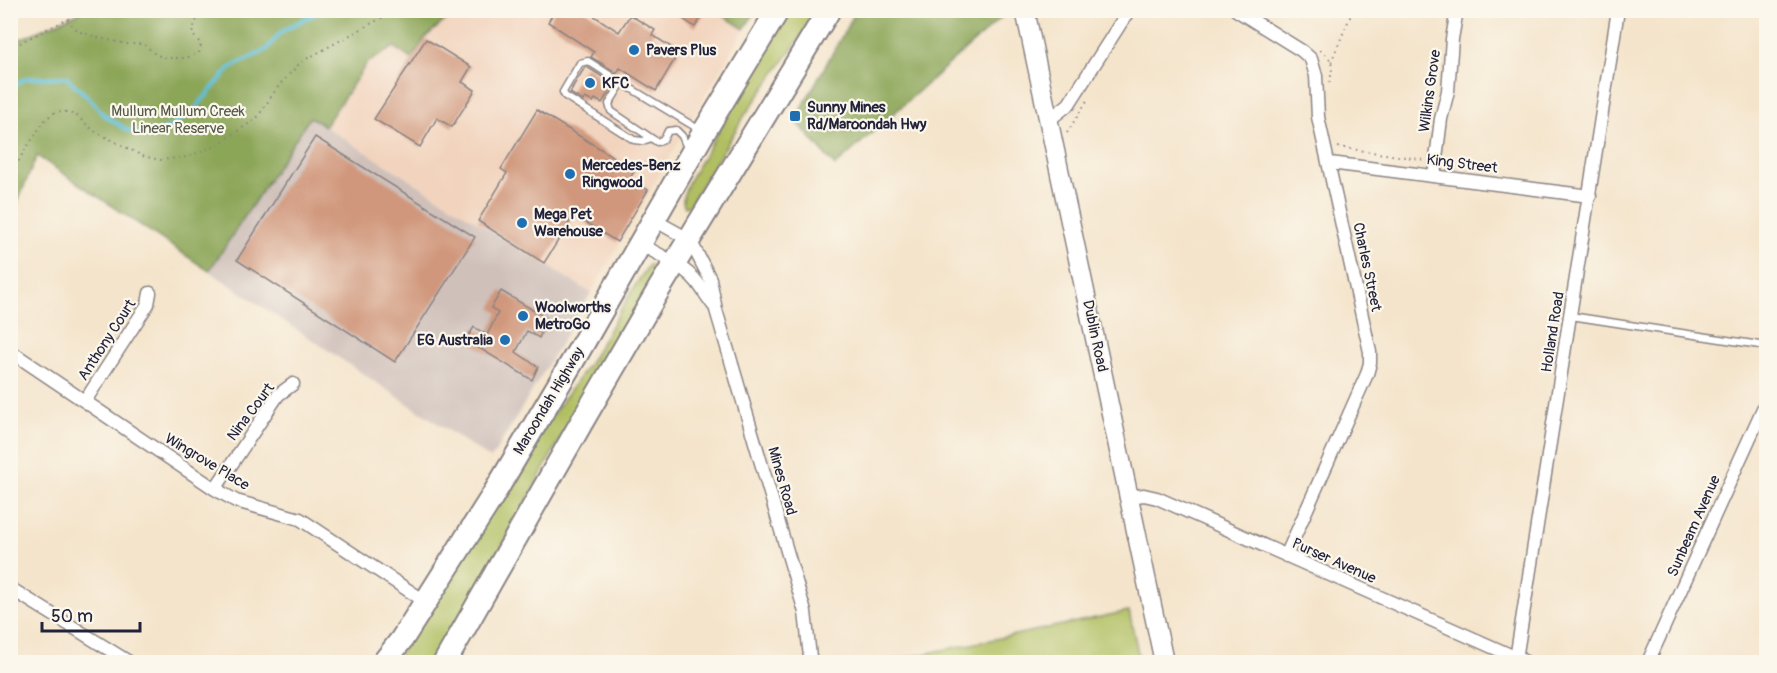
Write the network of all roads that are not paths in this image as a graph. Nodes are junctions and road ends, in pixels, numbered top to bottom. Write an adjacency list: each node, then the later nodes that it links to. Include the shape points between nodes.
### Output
1 (778, 10): 10 (highway, Maroondah Highway)
2 (829, 10): 17 (highway)
3 (1025, 10): 9 (main road, Dublin Road)
4 (1128, 10): 9 (street, via 1070,104)
5 (1236, 10): 13 (street, Charles Street, via 1311,60)
6 (1457, 10): 14 (street, Wilkins Grove)
7 (1618, 10): 15 (street, Holland Road)
8 (622, 83): 10 (lane); 11 (lane, via 609,104 611,111); 11 (lane, via 584,61 563,92 634,140)
9 (1048, 120): 29 (main road, Dublin Road)
10 (704, 132): 12 (highway, Maroondah Highway)
11 (651, 138): 12 (lane, via 657,142 668,131 676,130)
12 (691, 156): 16 (highway, Maroondah Highway)
13 (1329, 163): 14 (street, King Street); 30 (street, Charles Street, via 1370,363)
14 (1434, 175): 15 (street, King Street)
15 (1590, 196): 22 (street, Holland Road)
16 (654, 220): 17 (street); 18 (highway, Maroondah Highway)
17 (690, 240): 19 (highway); 21 (street, Mines Road, via 710,279)
18 (640, 244): 19 (street, Mines Road); 32 (highway, Maroondah Highway)
19 (674, 264): 21 (street, Mines Road, via 696,281); 36 (highway)
20 (150, 293): 26 (street, Anthony Court, via 148,304)
21 (716, 310): 37 (street, Mines Road, via 805,612)
22 (1571, 316): 23 (lane); 33 (street, Holland Road)
23 (1767, 346)
24 (10, 351): 26 (street, Wingrove Place)
25 (293, 384): 28 (street, Nina Court, via 278,395)
26 (85, 401): 28 (street, Wingrove Place)
27 (1767, 402): 39 (street, Sunbeam Avenue)
28 (215, 489): 32 (street, Wingrove Place, via 236,501 300,519)
29 (1129, 497): 30 (street, Purser Avenue, via 1157,498); 38 (main road, Dublin Road)
30 (1286, 556): 33 (street, Purser Avenue)
31 (10, 588): 34 (street)
32 (426, 602): 35 (highway, Maroondah Highway)
33 (1521, 661)
34 (129, 663)
35 (384, 663)
36 (445, 663)
37 (809, 663)
38 (1164, 663)
39 (1648, 663)

